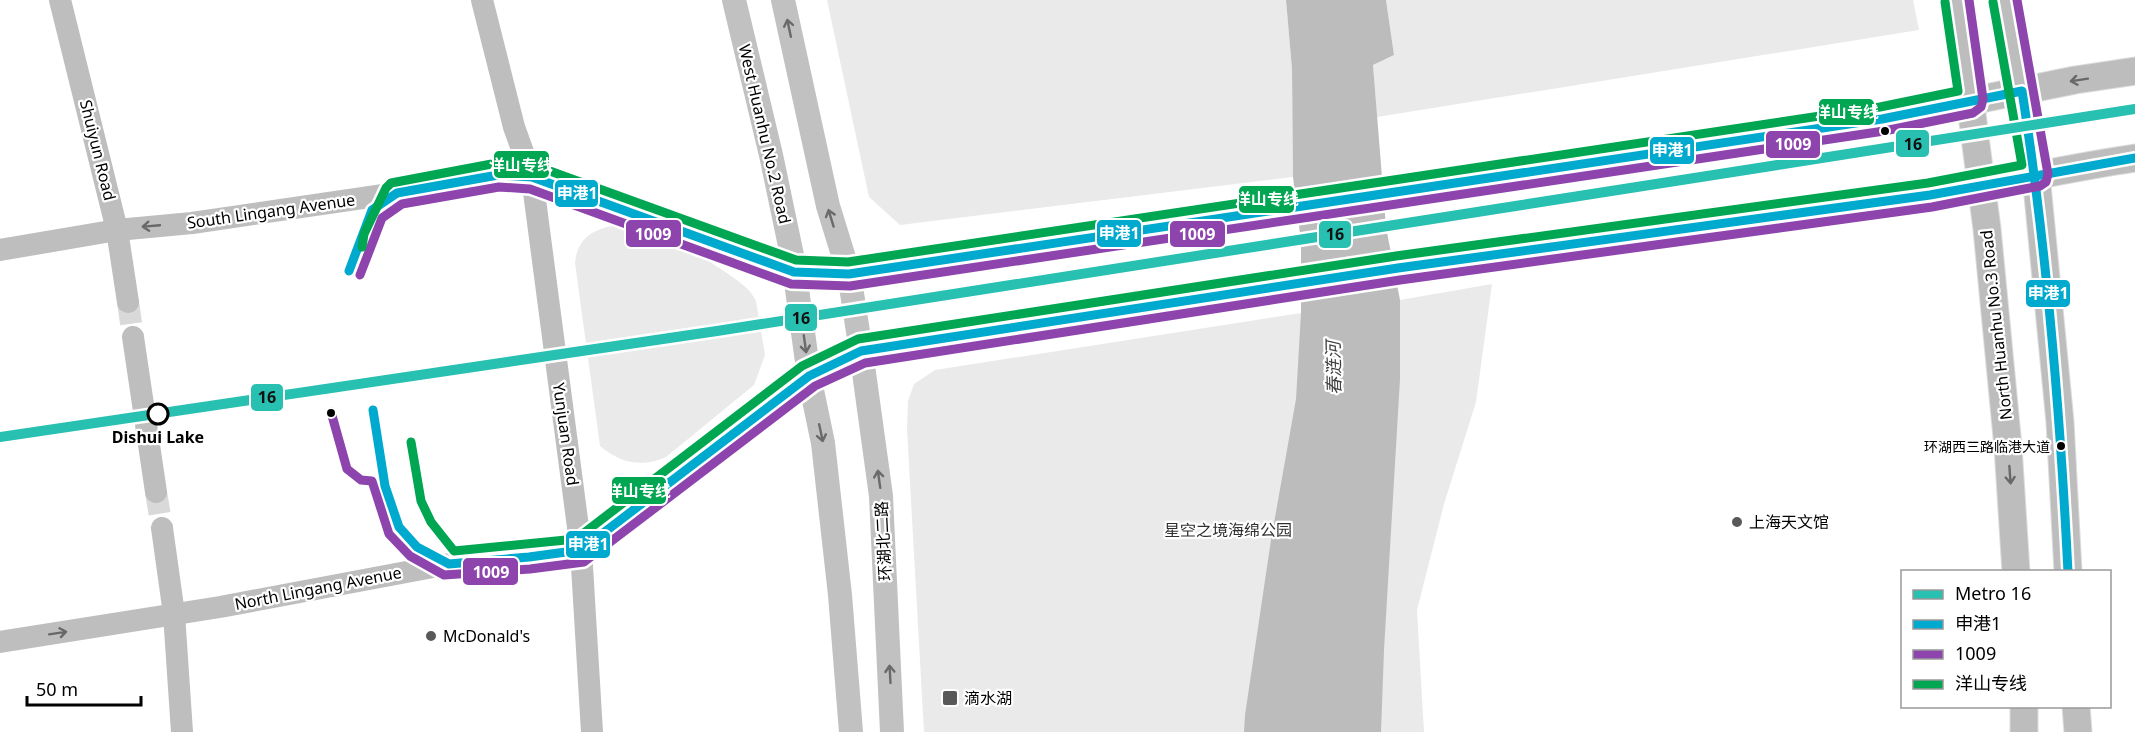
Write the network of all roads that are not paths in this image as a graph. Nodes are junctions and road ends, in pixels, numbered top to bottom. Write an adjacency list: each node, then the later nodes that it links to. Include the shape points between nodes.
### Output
1 (60, 0): 14 (street, Shuiyun Road)
2 (482, 0): 12 (street, Yunjuan Road, via 514,127)
3 (734, 0): 16 (main road, West Huanhu No.2 Road)
4 (783, 0): 17 (main road, one-way to 4, via 828,206)
5 (1957, 0): 9 (main road, North Huanhu No.3 Road)
6 (2005, 0): 8 (main road)
7 (2135, 71): 8 (main road, one-way to 8)
8 (2022, 91): 9 (main road); 11 (main road)
9 (1971, 101): 13 (main road, North Huanhu No.3 Road); 17 (main road, via 1882,119)
10 (2135, 158): 11 (main road)
11 (2036, 175): 13 (main road); 26 (main road, via 2060,422)
12 (532, 177): 14 (street, South Lingang Avenue, one-way to 14, via 498,175 192,223); 16 (street, South Lingang Avenue); 24 (street, Yunjuan Road)
13 (1982, 186): 20 (main road, via 1398,268); 25 (main road, North Huanhu No.3 Road, one-way to 25)
14 (117, 230): 15 (street, South Lingang Avenue); 18 (street, Shuiyun Road)
15 (0, 250)
16 (794, 272): 17 (street, South Lingang Avenue); 21 (main road, West Huanhu No.2 Road, one-way to 21)
17 (849, 274): 20 (main road)
18 (128, 302)
19 (134, 337): 22 (street)
20 (861, 351): 21 (street, North Lingang Avenue); 34 (main road, 环湖北二路, one-way to 20, via 881,496)
21 (809, 376): 24 (street, North Lingang Avenue); 33 (main road, one-way to 33, via 823,443)
22 (156, 492)
23 (162, 528): 27 (street)
24 (581, 550): 27 (street, North Lingang Avenue, via 449,564); 32 (street, Yunjuan Road)
25 (2016, 570)
26 (2068, 570)
27 (174, 614): 28 (street, North Lingang Avenue, one-way to 27); 31 (street)
28 (0, 642)
29 (2024, 708): 35 (main road)
30 (2076, 708): 36 (main road)
31 (182, 732)
32 (592, 732)
33 (851, 732)
34 (892, 732)
35 (2024, 732)
36 (2078, 732)

